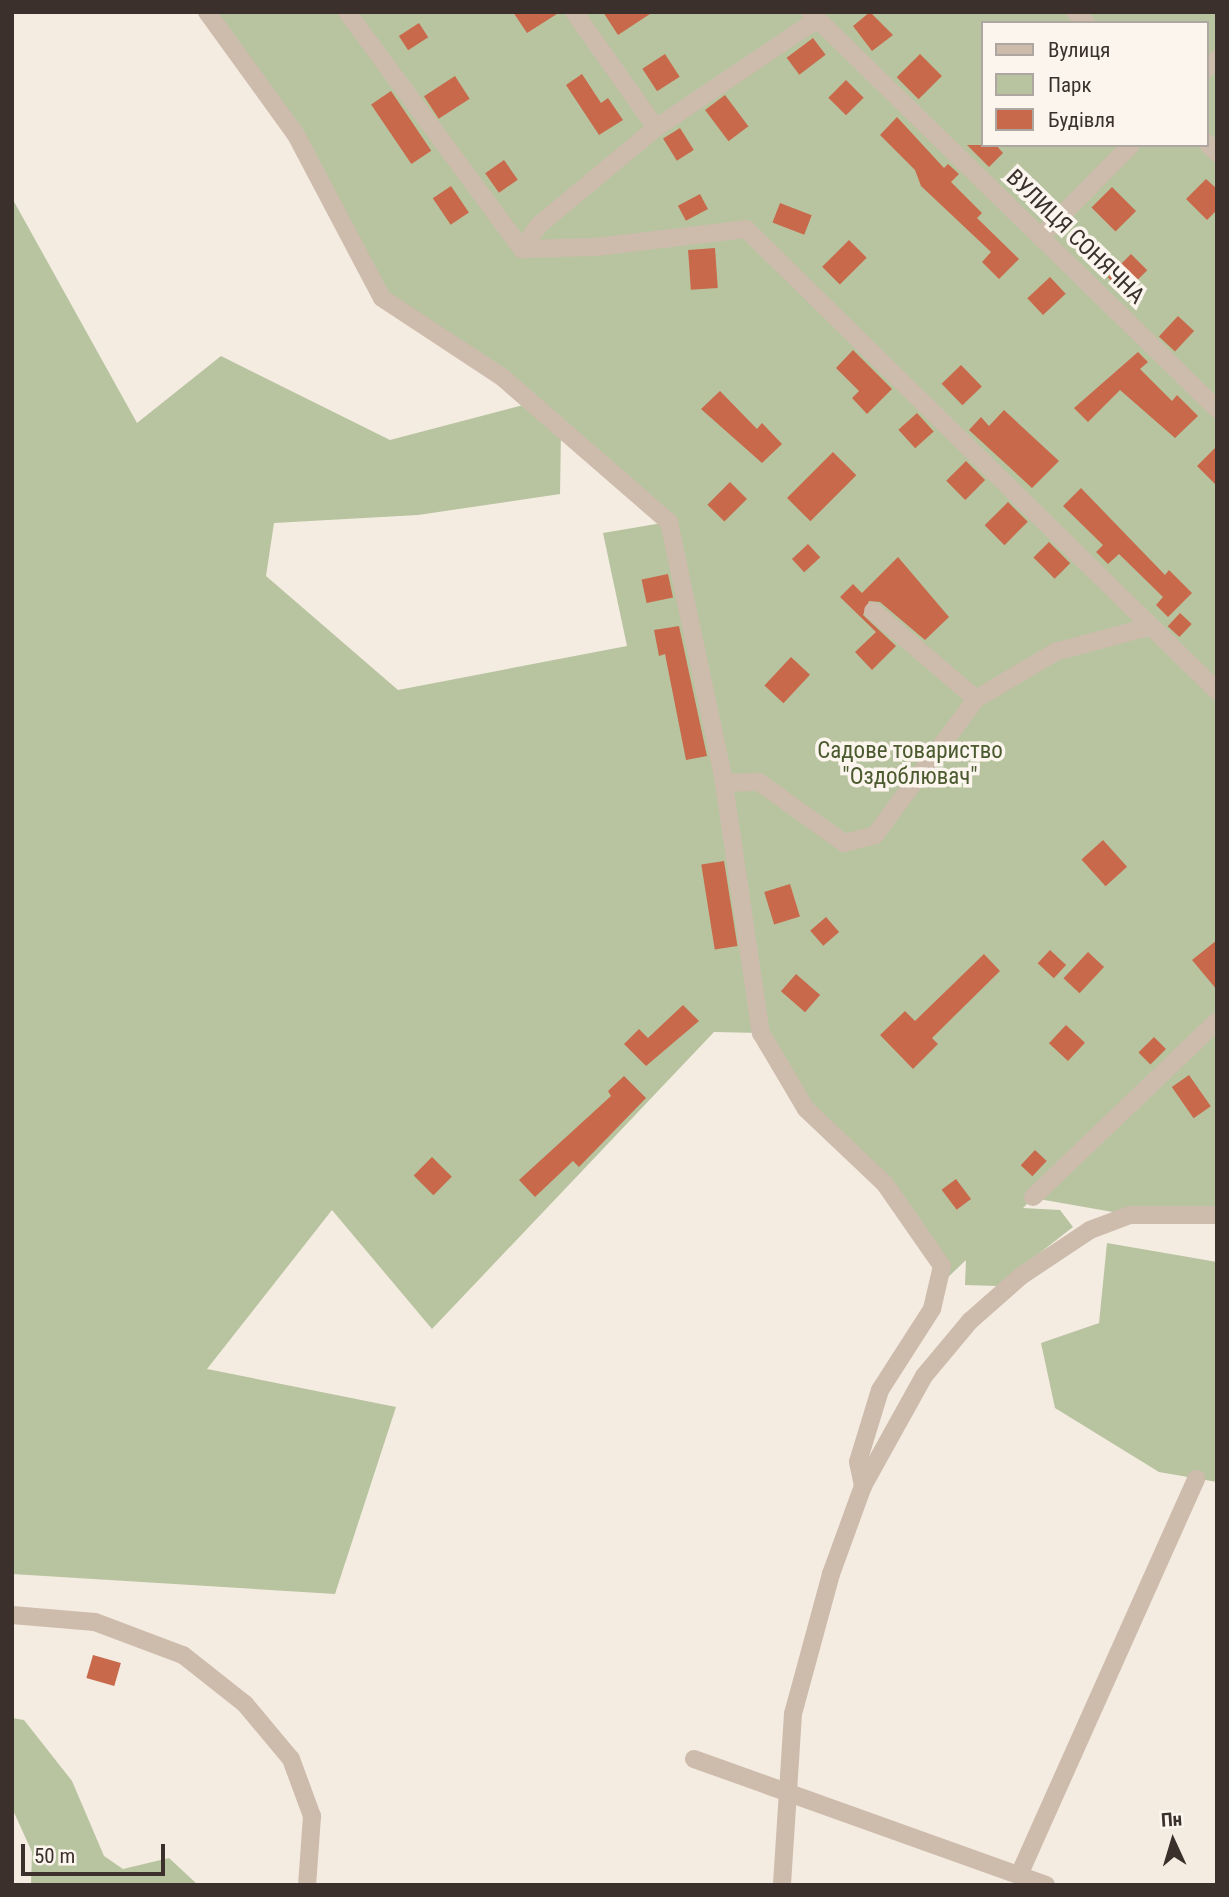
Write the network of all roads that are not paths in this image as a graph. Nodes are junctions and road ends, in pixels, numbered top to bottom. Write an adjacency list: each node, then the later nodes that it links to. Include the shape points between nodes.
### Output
1 (207, 12): 14 (street, via 296,135 382,298 502,377 669,522)
2 (347, 12): 8 (street)
3 (574, 12): 5 (street)
4 (813, 16): 5 (street); 7 (street, ВУЛИЦЯ СОНЯЧНА)
5 (656, 128): 8 (street, via 539,225)
6 (1130, 147): 7 (street)
7 (1040, 237): 9 (street, ВУЛИЦЯ СОНЯЧНА)
8 (522, 249): 11 (street, via 596,247 746,229)
9 (1217, 409)
10 (873, 611): 13 (street)
11 (1148, 627): 12 (street); 13 (street, via 1055,652)
12 (1217, 691)
13 (976, 699): 14 (street, via 875,835 844,843 759,782)
14 (724, 783): 19 (street, via 761,1033 806,1109 885,1184 942,1266 932,1309 880,1390 858,1462)
15 (1217, 1021): 16 (street)
16 (1033, 1198)
17 (1217, 1214): 19 (street, via 1130,1215 1090,1230 1021,1276 970,1321 924,1376)
18 (1196, 1479): 23 (street)
19 (863, 1486): 22 (street, via 831,1574 793,1714)
20 (12, 1615): 24 (street, via 95,1622 183,1655 245,1704 290,1759 312,1816)
21 (694, 1759): 22 (street)
22 (787, 1793): 23 (street); 25 (street)
23 (1019, 1875): 26 (street)
24 (307, 1885)
25 (782, 1885)
26 (1046, 1885)

